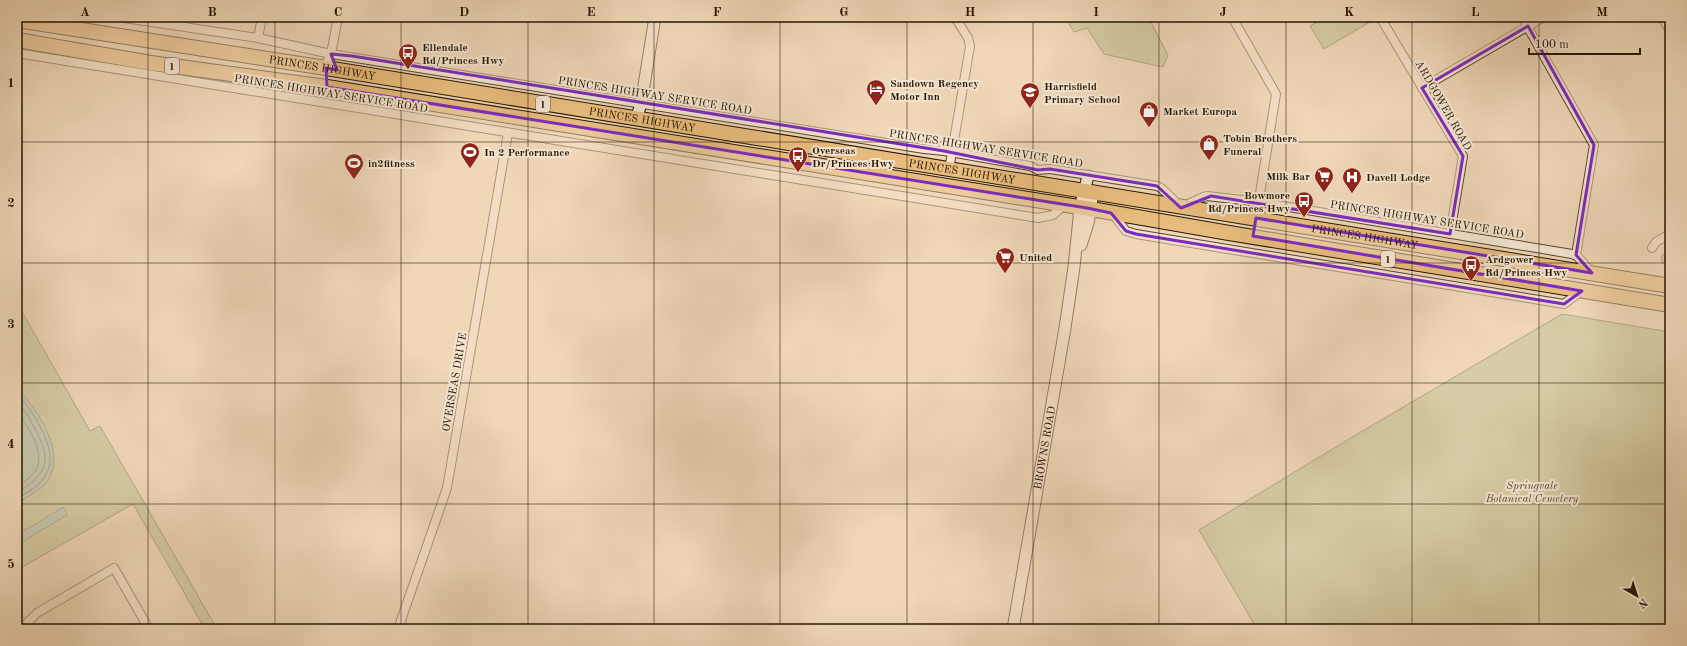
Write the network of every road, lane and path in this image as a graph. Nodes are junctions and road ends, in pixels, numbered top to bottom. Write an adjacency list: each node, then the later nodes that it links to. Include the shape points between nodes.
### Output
1 (118, 17): 14 (street, PRINCES HIGHWAY SERVICE ROAD)
2 (262, 17): 14 (street)
3 (338, 17): 17 (street)
4 (656, 17): 22 (street)
5 (956, 17): 26 (street, via 970,46)
6 (1232, 17): 31 (street, via 1276,94)
7 (1380, 17): 21 (street, ARDGOWER ROAD)
8 (1522, 17): 12 (street)
9 (1544, 17): 12 (street)
10 (1662, 17): 13 (street)
11 (22, 20): 18 (highway, PRINCES HIGHWAY / 1)
12 (1528, 26): 21 (street); 43 (street, via 1594,145)
13 (1670, 31)
14 (258, 38): 17 (street, PRINCES HIGHWAY SERVICE ROAD)
15 (17, 40): 20 (highway, PRINCES HIGHWAY / 1, via 151,63)
16 (17, 53): 25 (street, PRINCES HIGHWAY SERVICE ROAD)
17 (332, 54): 18 (street); 19 (street); 22 (street, PRINCES HIGHWAY SERVICE ROAD)
18 (326, 68): 19 (highway, PRINCES HIGHWAY / 1); 20 (highway)
19 (342, 71): 23 (highway, PRINCES HIGHWAY / 1)
20 (327, 87): 27 (highway, PRINCES HIGHWAY / 1)
21 (1422, 88): 39 (street, ARDGOWER ROAD, via 1463,156)
22 (641, 104): 23 (street); 24 (street); 26 (street, PRINCES HIGHWAY SERVICE ROAD)
23 (636, 119): 24 (highway, PRINCES HIGHWAY / 1); 27 (highway, via 640,128 644,130 710,141)
24 (654, 122): 28 (highway, PRINCES HIGHWAY / 1)
25 (508, 132): 32 (street, PRINCES HIGHWAY SERVICE ROAD, via 1038,218 1053,215); 50 (street, OVERSEAS DRIVE, via 447,488)
26 (952, 152): 28 (street); 29 (street, PRINCES HIGHWAY SERVICE ROAD, via 1030,166 1038,170 1050,169)
27 (748, 155): 32 (highway, PRINCES HIGHWAY / 1)
28 (949, 170): 30 (highway, PRINCES HIGHWAY / 1)
29 (1088, 176): 30 (street, BROWNS ROAD); 33 (street, PRINCES HIGHWAY SERVICE ROAD, via 1157,186)
30 (1088, 192): 33 (highway, PRINCES HIGHWAY / 1); 34 (street, BROWNS ROAD)
31 (1259, 202): 33 (street, PRINCES HIGHWAY SERVICE ROAD, via 1207,196); 37 (street); 39 (street, PRINCES HIGHWAY SERVICE ROAD)
32 (1064, 205): 34 (highway, PRINCES HIGHWAY / 1)
33 (1181, 207): 36 (highway, PRINCES HIGHWAY / 1)
34 (1086, 208): 35 (highway, PRINCES HIGHWAY / 1); 51 (street, BROWNS ROAD)
35 (1111, 213): 38 (highway, PRINCES HIGHWAY / 1); 46 (street, via 1126,231 1136,234 1564,304)
36 (1232, 216): 37 (highway, PRINCES HIGHWAY / 1); 38 (highway)
37 (1256, 218): 41 (highway); 44 (highway, PRINCES HIGHWAY / 1)
38 (1229, 233): 41 (highway, PRINCES HIGHWAY / 1)
39 (1450, 234): 43 (street, PRINCES HIGHWAY SERVICE ROAD)
40 (1670, 234): 42 (street, via 1656,242)
41 (1253, 236): 46 (highway, PRINCES HIGHWAY / 1)
42 (1652, 248)
43 (1576, 255): 44 (street)
44 (1592, 273): 45 (highway, PRINCES HIGHWAY / 1)
45 (1670, 286)
46 (1582, 290): 47 (highway, PRINCES HIGHWAY / 1)
47 (1670, 305)
48 (21, 629): 49 (street, via 37,613 114,568)
49 (150, 629)
50 (398, 629)
51 (1013, 629)

